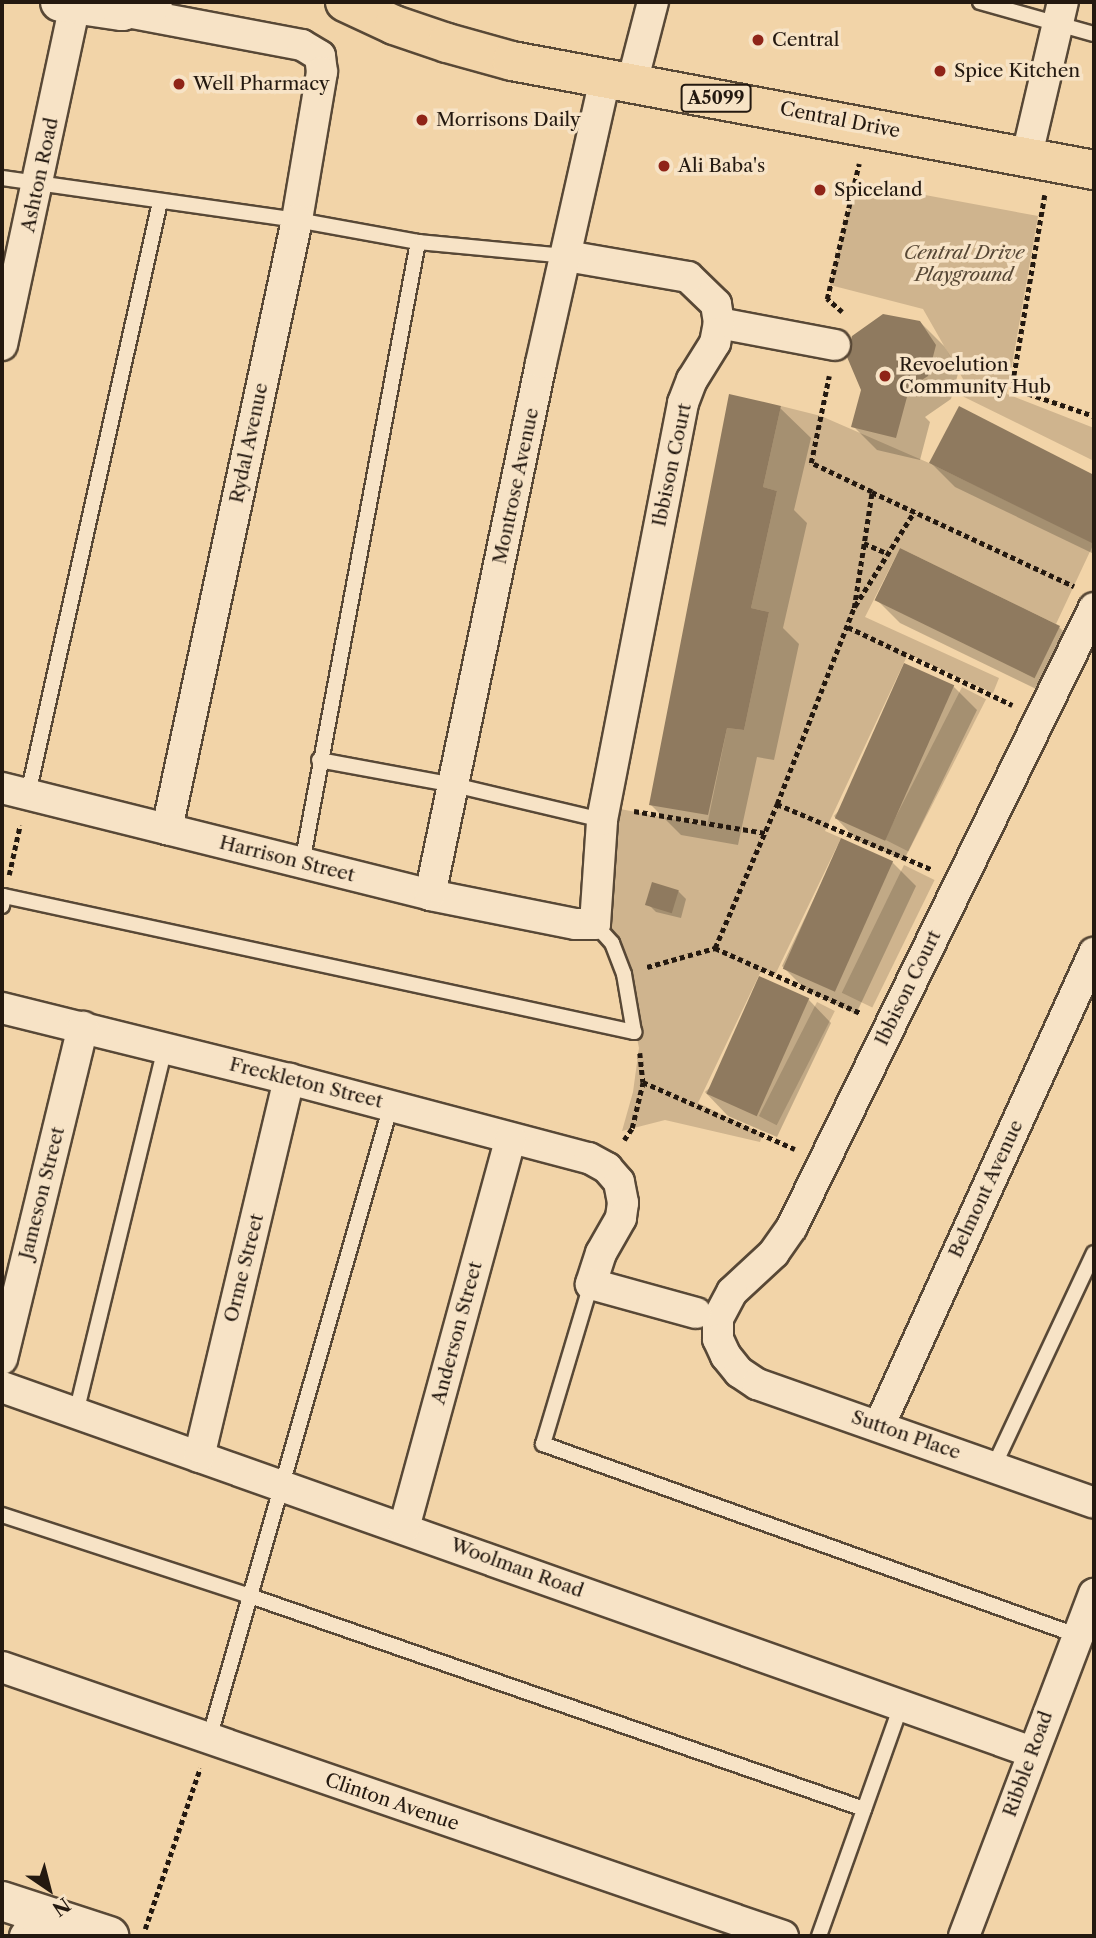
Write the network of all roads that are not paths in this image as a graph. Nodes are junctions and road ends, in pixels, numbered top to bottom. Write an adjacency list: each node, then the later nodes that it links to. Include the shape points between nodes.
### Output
1 (345, 2): 8 (main road, Central Drive / A5099, via 447,43 512,61)
2 (653, 2): 8 (street, Montrose Avenue)
3 (979, 2): 6 (lane)
4 (68, 3): 5 (main road); 12 (street, Ashton Road)
5 (137, 6): 14 (street, Rydal Avenue, via 302,45 320,56 322,72)
6 (1061, 12): 7 (lane); 9 (street)
7 (1094, 34)
8 (618, 80): 9 (main road, Central Drive / A5099); 16 (street, Montrose Avenue)
9 (1039, 158): 10 (main road, Central Drive / A5099)
10 (1094, 170)
11 (2, 178): 12 (lane)
12 (39, 183): 13 (lane); 18 (street, Ashton Road)
13 (160, 202): 14 (lane); 23 (lane)
14 (297, 220): 15 (lane); 25 (street, Rydal Avenue)
15 (418, 242): 16 (lane); 21 (lane)
16 (567, 256): 17 (street, via 688,277 716,304); 22 (street, Montrose Avenue)
17 (719, 323): 19 (street); 24 (street, Ibbison Court, via 715,342 683,403)
18 (2, 345)
19 (835, 345)
20 (1088, 599): 40 (street, Ibbison Court, via 1038,717 792,1227 723,1307 718,1339)
21 (319, 760): 22 (lane); 26 (lane)
22 (454, 785): 24 (lane); 27 (street, Montrose Avenue)
23 (15, 791): 25 (street, Harrison Street)
24 (604, 813): 29 (street, Ibbison Court)
25 (167, 829): 26 (street, Harrison Street)
26 (302, 863): 27 (street, Harrison Street)
27 (430, 895): 29 (street, Harrison Street)
28 (3, 901): 29 (lane, via 634,1032 624,974 612,943)
29 (585, 924)
30 (1094, 953): 44 (street, Belmont Avenue)
31 (2, 1008): 32 (street, Freckleton Street)
32 (83, 1027): 33 (street, Freckleton Street); 41 (street, Jameson Street)
33 (164, 1048): 34 (street, Freckleton Street); 43 (lane)
34 (289, 1079): 35 (street, Freckleton Street); 45 (street, Orme Street)
35 (391, 1105): 36 (street, Freckleton Street); 47 (lane)
36 (510, 1138): 38 (street, Freckleton Street, via 589,1158 619,1182 622,1211); 50 (street, Anderson Street)
37 (1094, 1253): 46 (lane)
38 (591, 1284): 39 (street); 52 (lane, via 543,1444)
39 (696, 1313)
40 (726, 1356): 44 (street, Sutton Place, via 757,1384)
41 (2, 1359)
42 (2, 1387): 43 (street, Woolman Road)
43 (76, 1413): 45 (street, Woolman Road)
44 (879, 1426): 46 (street, Sutton Place)
45 (198, 1457): 47 (street, Woolman Road)
46 (994, 1466): 48 (street, Sutton Place)
47 (281, 1487): 50 (street, Woolman Road); 51 (lane)
48 (1094, 1503)
49 (2, 1515): 51 (lane)
50 (404, 1528): 54 (street, Woolman Road)
51 (250, 1596): 55 (lane); 57 (lane)
52 (1088, 1615): 56 (street, Ribble Road)
53 (2, 1667): 55 (street, Clinton Avenue)
54 (901, 1706): 56 (street, Woolman Road); 57 (lane)
55 (209, 1739): 61 (street, Clinton Avenue)
56 (1032, 1752): 63 (street, Ribble Road)
57 (864, 1810): 62 (lane)
58 (2, 1901): 59 (main road)
59 (33, 1925): 60 (main road)
60 (109, 1936)
61 (783, 1936)
62 (820, 1936)
63 (964, 1936)

